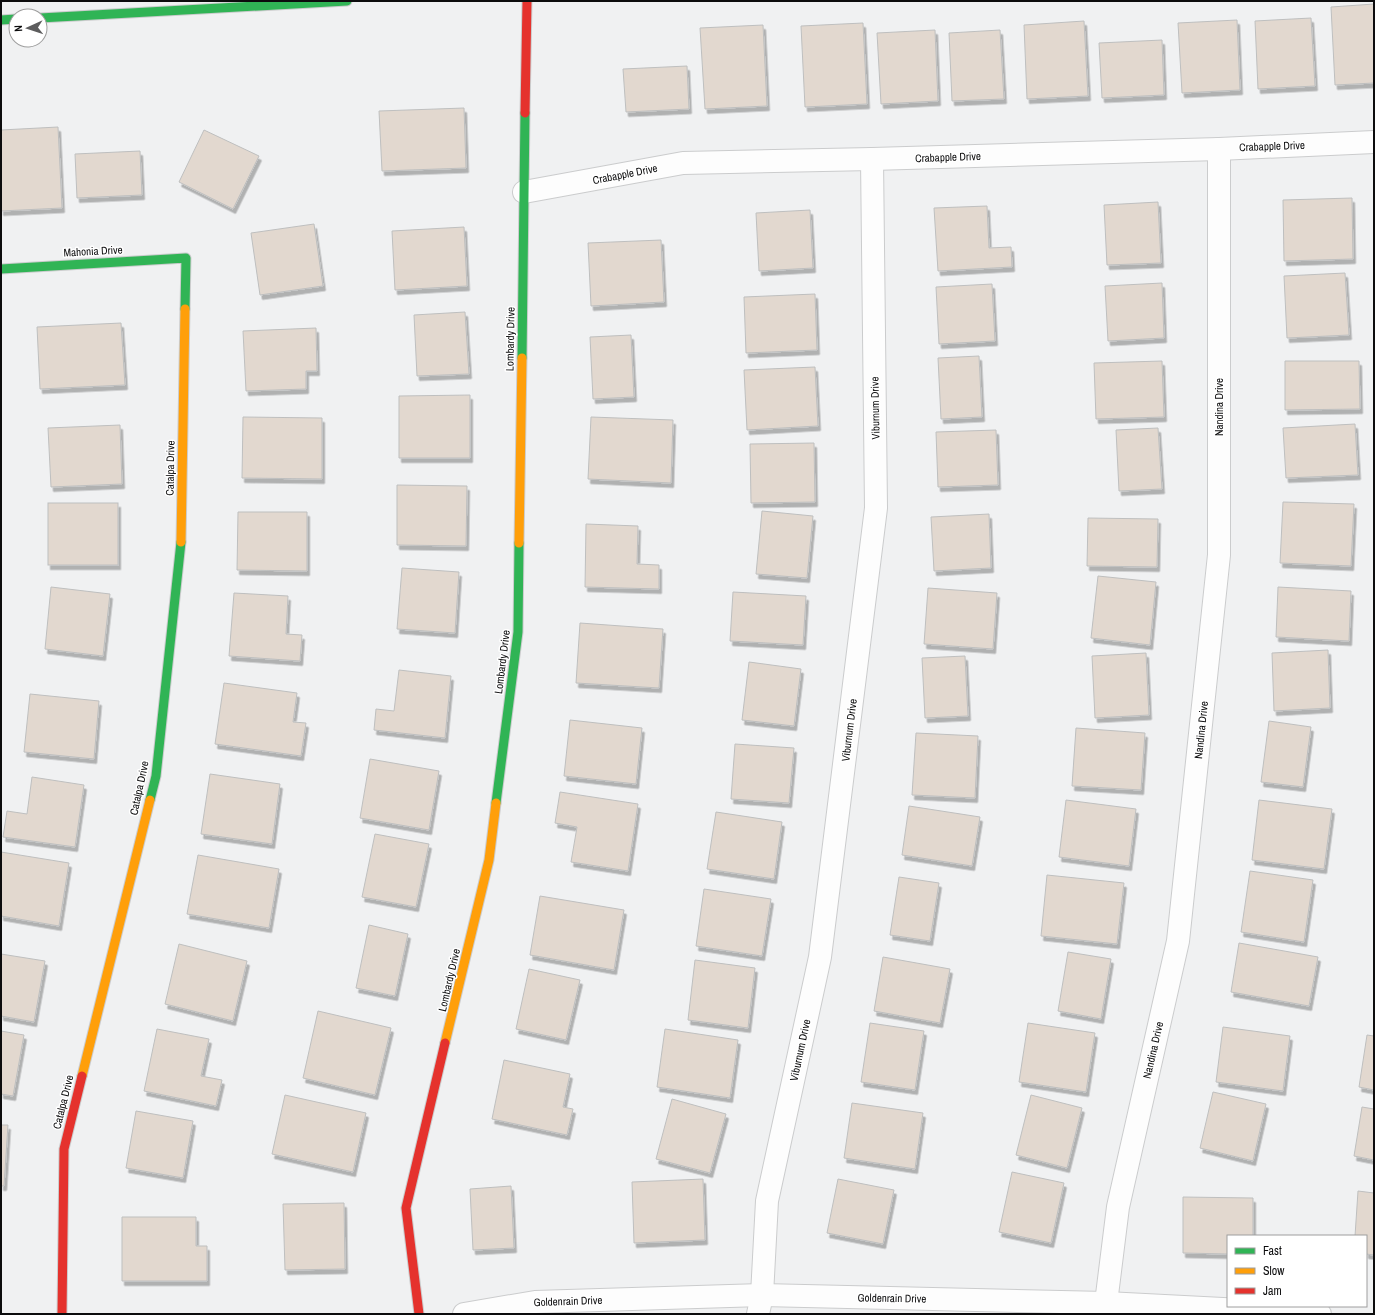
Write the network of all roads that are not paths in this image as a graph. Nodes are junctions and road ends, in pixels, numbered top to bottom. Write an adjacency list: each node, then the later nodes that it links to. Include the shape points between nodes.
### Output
1 (347, 1): 3 (street)
2 (527, 1): 8 (street, Lombardy Drive)
3 (245, 4): 4 (street)
4 (48, 17)
5 (1374, 142): 6 (street, Crabapple Drive)
6 (1220, 149): 7 (street, Crabapple Drive); 11 (street, Nandina Drive, via 1219,555 1178,941 1118,1207)
7 (872, 159): 8 (street, Crabapple Drive, via 683,163); 12 (street, Viburnum Drive, via 876,508 820,957 767,1201)
8 (524, 192): 14 (street, Lombardy Drive, via 518,632 489,860 406,1208)
9 (186, 258): 10 (street, Mahonia Drive); 13 (street, Catalpa Drive, via 181,544 156,776 64,1149)
10 (1, 269)
11 (1106, 1303): 12 (street, Goldenrain Drive); 16 (street, Goldenrain Drive)
12 (762, 1308): 15 (street, Goldenrain Drive, via 535,1302)
13 (62, 1314)
14 (419, 1314)
15 (464, 1314)
16 (1320, 1314)

